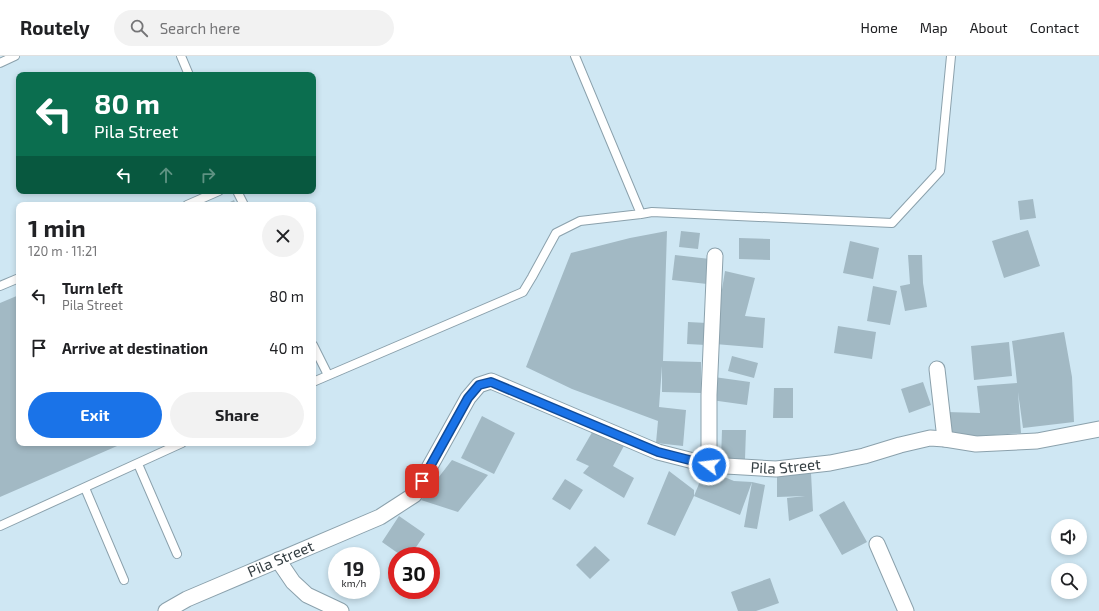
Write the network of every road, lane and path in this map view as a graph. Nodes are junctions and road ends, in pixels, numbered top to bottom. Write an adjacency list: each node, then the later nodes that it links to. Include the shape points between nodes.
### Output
1 (15, 56): 5 (lane)
2 (181, 56): 6 (lane)
3 (575, 56): 9 (lane)
4 (951, 56): 9 (lane, via 940,171 892,223 652,212)
5 (0, 63)
6 (188, 72)
7 (212, 194): 8 (lane)
8 (194, 202)
9 (641, 214): 15 (lane, via 580,221 556,233 523,292)
10 (715, 256): 21 (street, via 709,395)
11 (16, 279): 12 (lane)
12 (0, 286)
13 (316, 351): 15 (lane)
14 (937, 369): 18 (street)
15 (328, 375): 16 (lane)
16 (316, 381)
17 (1099, 429): 18 (street, Pila Street, via 1037,442 976,444)
18 (945, 439): 21 (street, Pila Street, via 930,438 830,463 776,468)
19 (176, 446): 20 (lane)
20 (138, 464): 22 (lane); 25 (lane)
21 (709, 465): 26 (street, Pila Street, via 658,452 491,382 479,385 468,398 414,495 380,517)
22 (85, 488): 23 (lane); 27 (lane)
23 (0, 526)
24 (877, 544): 30 (street)
25 (176, 554)
26 (278, 560): 28 (street, Pila Street, via 187,599); 29 (street, via 293,582 307,595)
27 (124, 580)
28 (166, 611)
29 (341, 611)
30 (906, 611)

